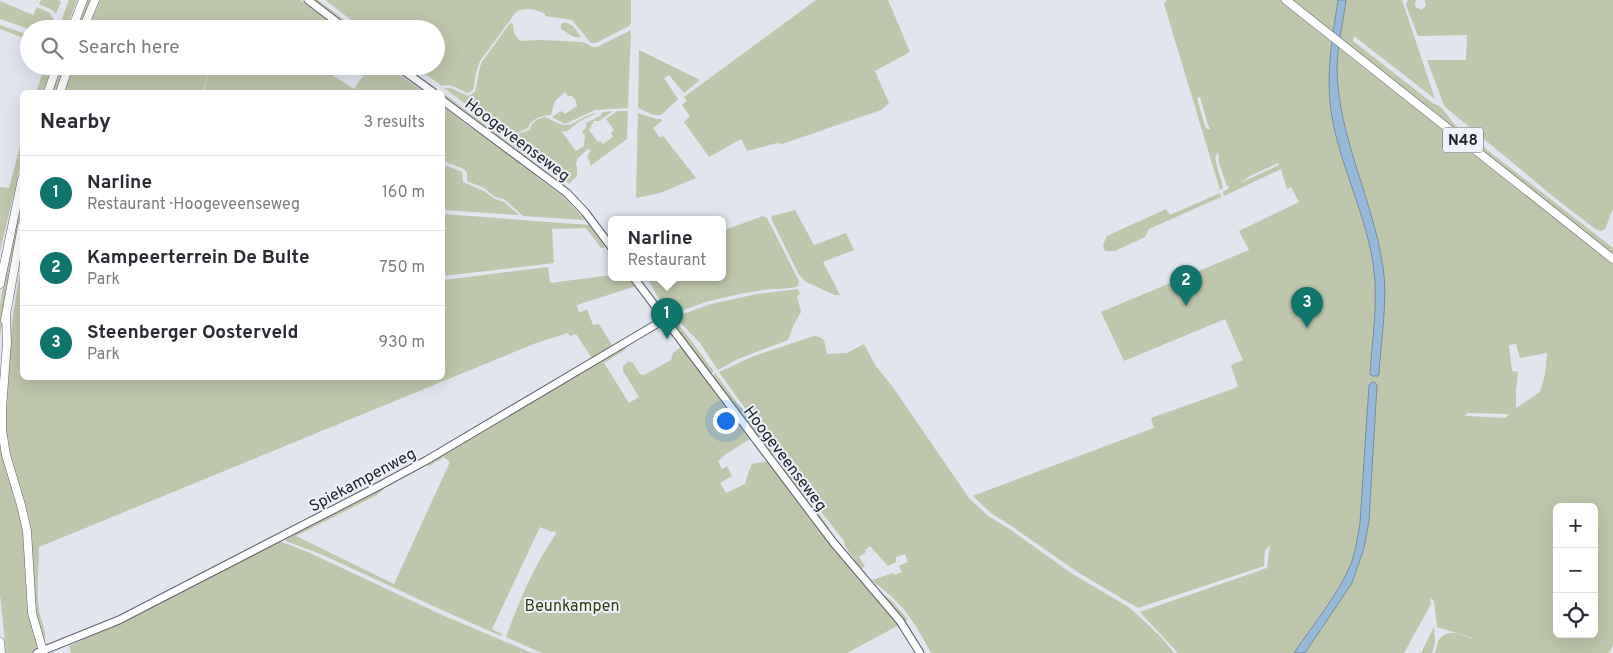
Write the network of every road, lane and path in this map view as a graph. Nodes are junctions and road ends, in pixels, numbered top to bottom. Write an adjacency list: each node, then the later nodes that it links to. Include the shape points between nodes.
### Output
1 (83, 0): 5 (highway)
2 (96, 0): 6 (highway)
3 (308, 0): 7 (main road)
4 (1286, 0): 18 (highway, N48)
5 (75, 20)
6 (87, 20)
7 (334, 20)
8 (55, 75): 11 (highway)
9 (66, 75): 12 (highway)
10 (409, 75): 13 (main road)
11 (49, 90)
12 (61, 90)
13 (430, 90)
14 (445, 102): 17 (main road, Hoogeveenseweg, via 566,193)
15 (20, 189): 20 (highway)
16 (20, 237): 21 (highway)
17 (608, 243)
18 (1613, 259)
19 (636, 281): 22 (main road, Hoogeveenseweg)
20 (0, 284)
21 (6, 317): 23 (highway); 25 (highway, via 2,430 26,524 32,613)
22 (665, 319): 25 (main road, Spiekampenweg, via 379,486 119,620); 27 (main road, Hoogeveenseweg, via 833,542 904,625)
23 (0, 363)
24 (0, 642): 26 (highway)
25 (40, 652)
26 (1, 653)
27 (920, 653)

